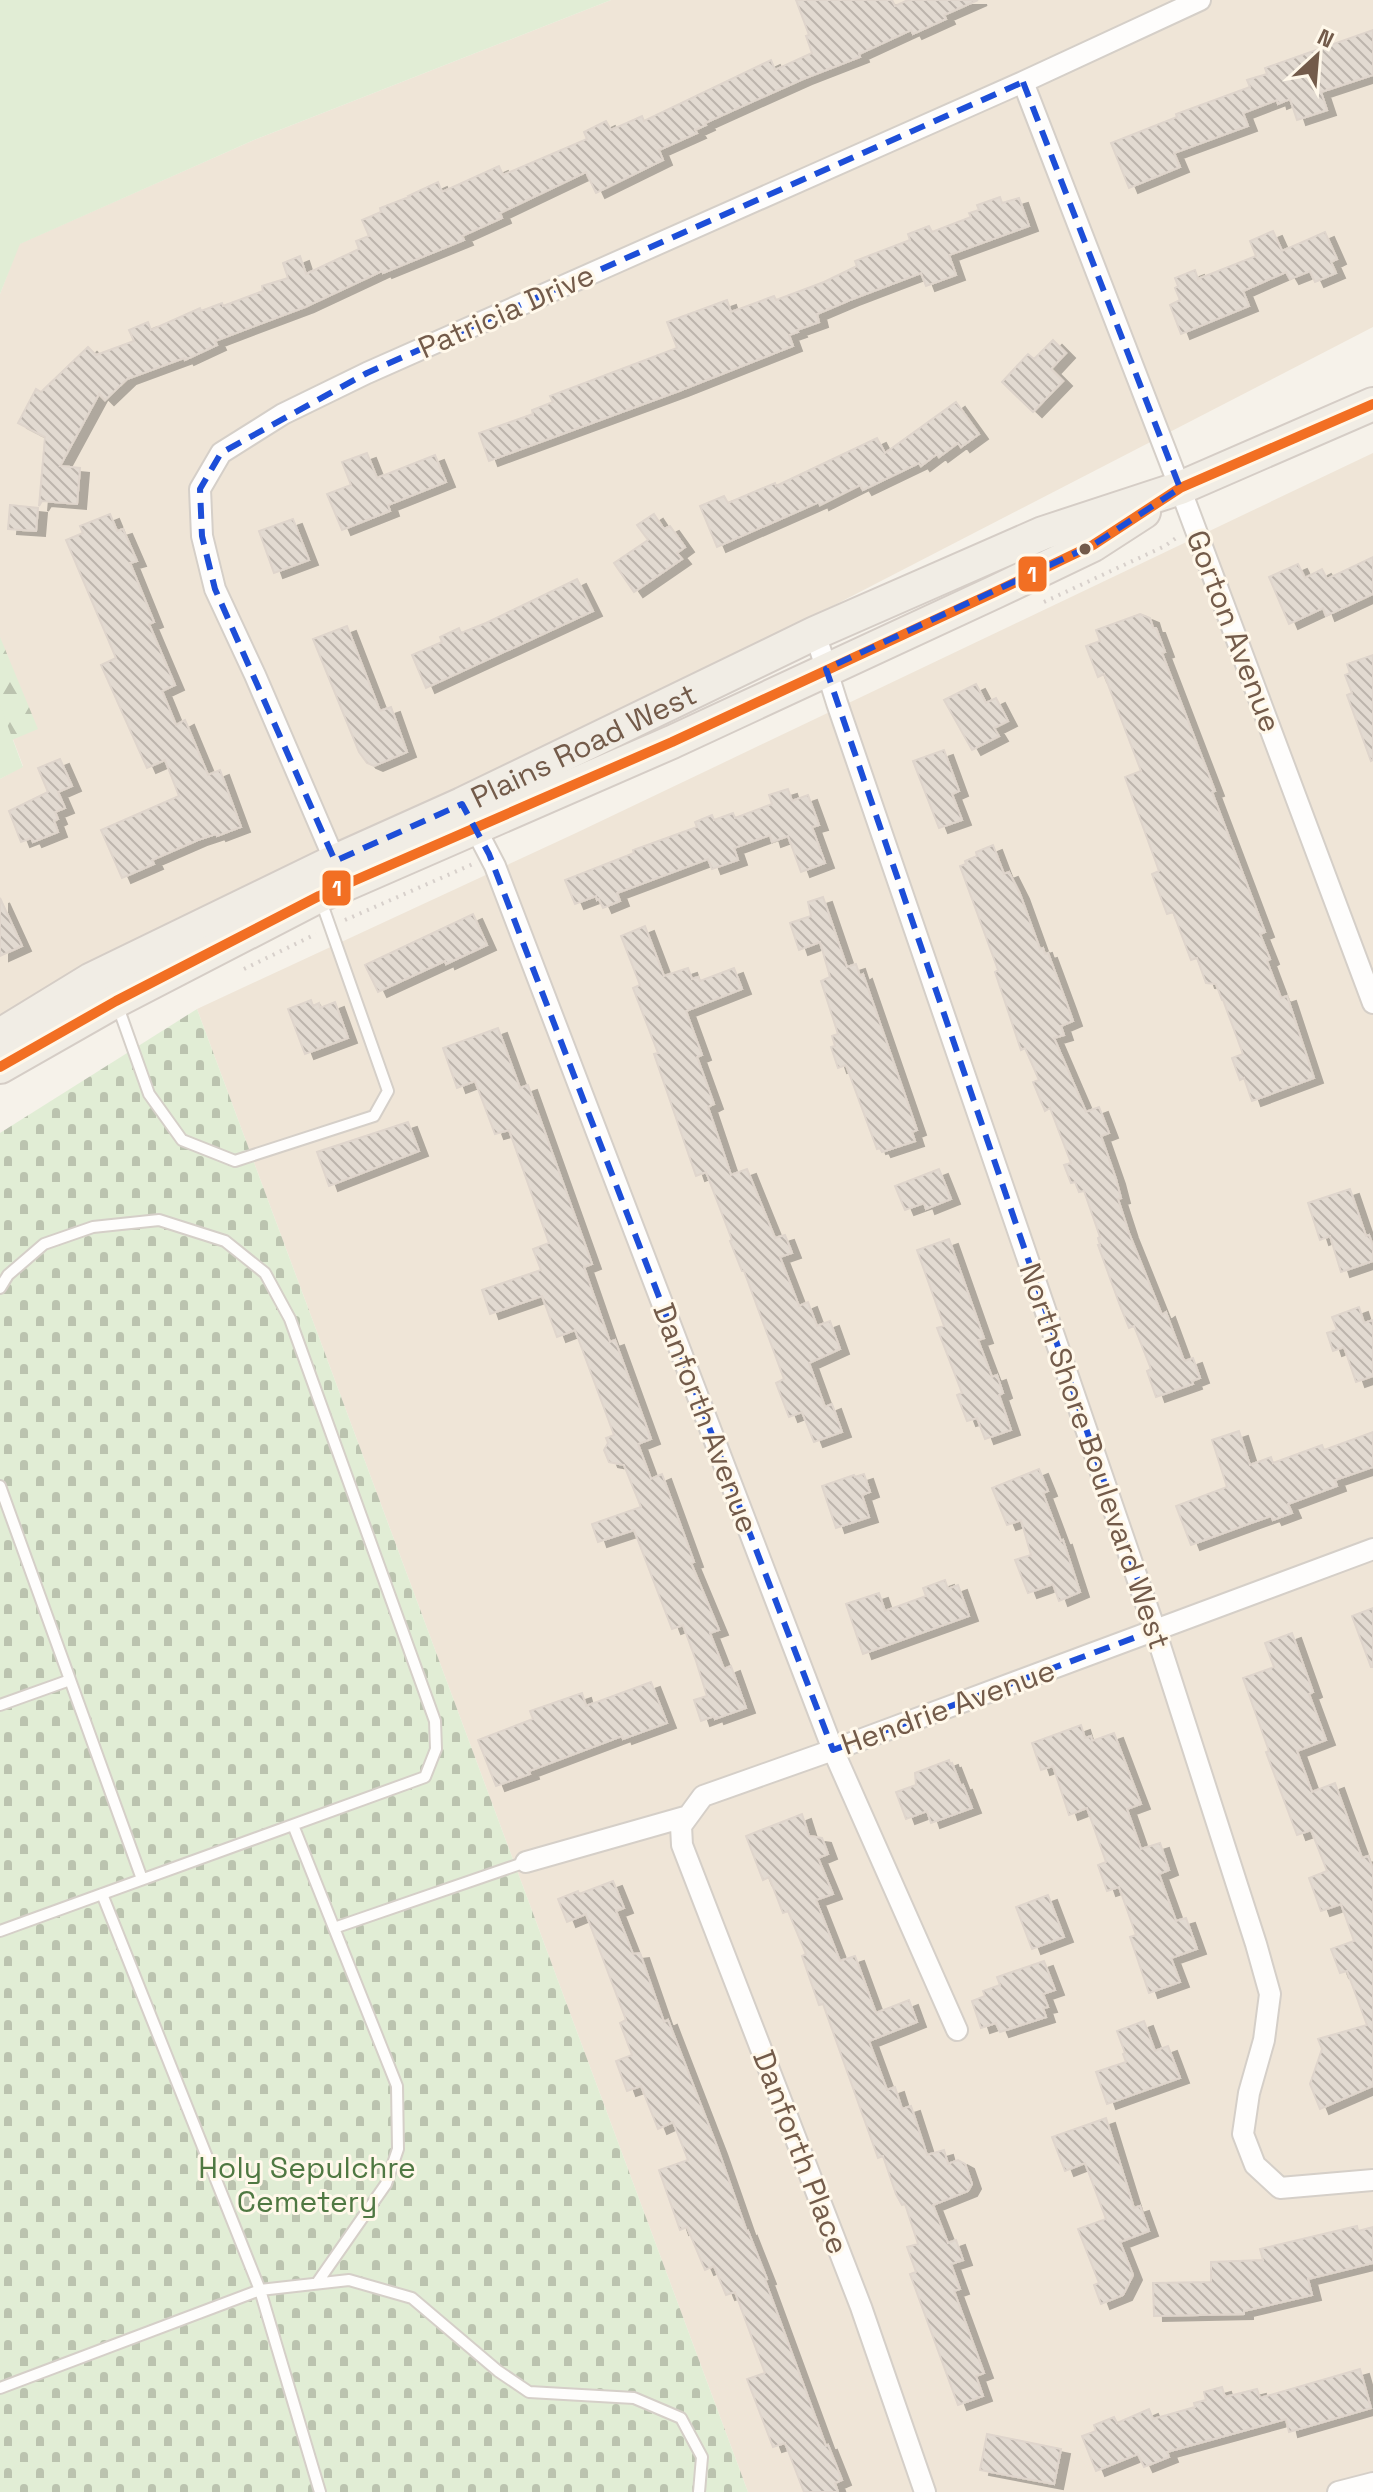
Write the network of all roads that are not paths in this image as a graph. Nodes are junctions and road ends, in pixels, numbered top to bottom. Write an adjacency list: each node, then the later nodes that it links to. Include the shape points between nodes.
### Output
1 (1200, 0): 2 (street, Patricia Drive)
2 (1023, 82): 4 (street, Gorton Avenue); 8 (street, Patricia Drive, via 367,373 283,414 221,453 200,489 202,536 215,589)
3 (1373, 404): 4 (main road, Plains Road West)
4 (1180, 488): 5 (main road, Plains Road West, via 1043,533); 6 (main road, Plains Road West, via 1093,545); 11 (street, Gorton Avenue)
5 (815, 633): 6 (street, North Shore Boulevard West); 7 (main road, Plains Road West)
6 (826, 669): 7 (main road, Plains Road West); 17 (street, North Shore Boulevard West)
7 (475, 829): 8 (main road, Plains Road West); 9 (main road, Plains Road West); 20 (street, Danforth Avenue)
8 (335, 861): 12 (main road, Plains Road West, via 90,980)
9 (319, 896): 10 (main road, Plains Road West); 10 (lane, via 388,1091 374,1116 235,1161 182,1140 149,1094)
10 (116, 1001): 13 (main road, Plains Road West)
11 (1373, 1003)
12 (0, 1035)
13 (0, 1067)
14 (0, 1288): 22 (lane, via 44,1244 93,1227 159,1220 225,1241 265,1273 278,1296 436,1735 425,1777)
15 (0, 1486): 18 (lane)
16 (1373, 1549): 17 (street, Hendrie Avenue)
17 (1155, 1630): 20 (street, Hendrie Avenue); 29 (street, North Shore Boulevard West, via 1270,1994 1243,2134 1255,2165 1280,2188)
18 (70, 1680): 19 (lane); 24 (lane)
19 (1, 1703)
20 (833, 1750): 21 (street, Hendrie Avenue, via 703,1796); 28 (street, Danforth Avenue)
21 (688, 1816): 23 (street, Hendrie Avenue); 36 (street, Danforth Place, via 681,1826 682,1845 861,2307)
22 (293, 1825): 24 (lane); 26 (lane)
23 (526, 1862): 26 (lane)
24 (142, 1879): 25 (lane)
25 (102, 1894): 27 (lane); 31 (lane)
26 (334, 1928): 30 (lane, via 397,2086 398,2149 386,2184)
27 (0, 1931)
28 (957, 2030)
29 (1373, 2180)
30 (317, 2283): 31 (lane); 35 (lane, via 349,2280 412,2298 529,2392 634,2398 681,2418 702,2457)
31 (260, 2290): 32 (lane); 34 (lane)
32 (0, 2388)
33 (1373, 2483): 37 (street)
34 (320, 2492)
35 (699, 2492)
36 (925, 2492)
37 (1338, 2492)

